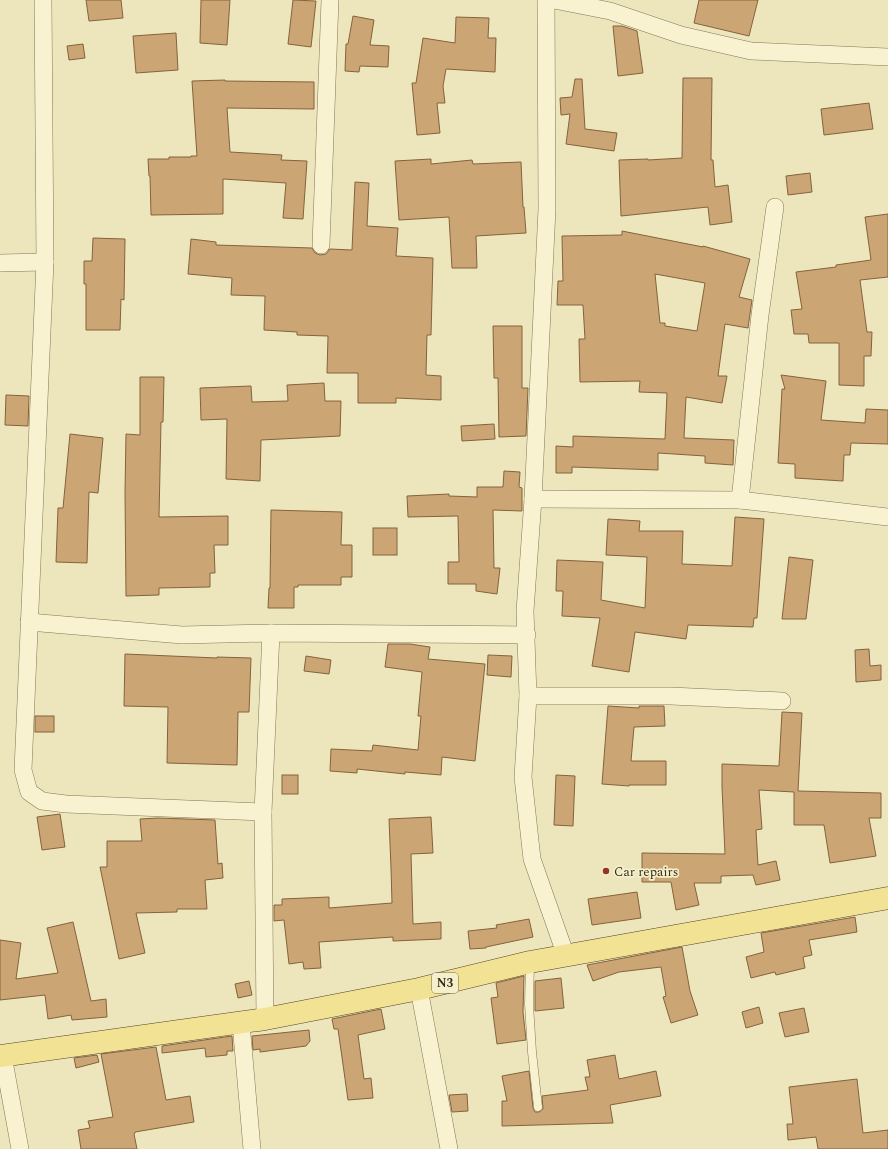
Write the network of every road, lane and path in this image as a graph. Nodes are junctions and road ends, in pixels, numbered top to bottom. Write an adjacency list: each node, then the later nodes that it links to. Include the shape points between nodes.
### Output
1 (43, 0): 8 (street)
2 (330, 0): 7 (street)
3 (546, 0): 10 (street, via 547,210)
4 (554, 0): 5 (street, via 610,12 681,36 751,51)
5 (888, 57)
6 (775, 207): 11 (street, via 760,315)
7 (321, 245)
8 (45, 262): 9 (street); 13 (street)
9 (0, 263)
10 (533, 499): 11 (street); 15 (street, via 525,611)
11 (740, 500): 12 (street)
12 (888, 517)
13 (29, 622): 14 (street, via 182,634); 18 (street, via 23,770 29,792 42,801 66,804)
14 (271, 633): 15 (street); 18 (street)
15 (527, 635): 16 (street)
16 (528, 696): 17 (street, via 671,696); 20 (street, via 523,777 532,859)
17 (782, 701)
18 (263, 812): 23 (street)
19 (888, 898): 20 (main road, N3)
20 (566, 956): 21 (main road, N3)
21 (530, 962): 22 (main road, N3); 26 (lane, via 529,1004)
22 (419, 989): 23 (main road, N3); 29 (street)
23 (265, 1019): 24 (main road, N3)
24 (241, 1023): 25 (main road, N3); 28 (street)
25 (1, 1056): 27 (street)
26 (538, 1107)
27 (20, 1149)
28 (252, 1149)
29 (449, 1149)

